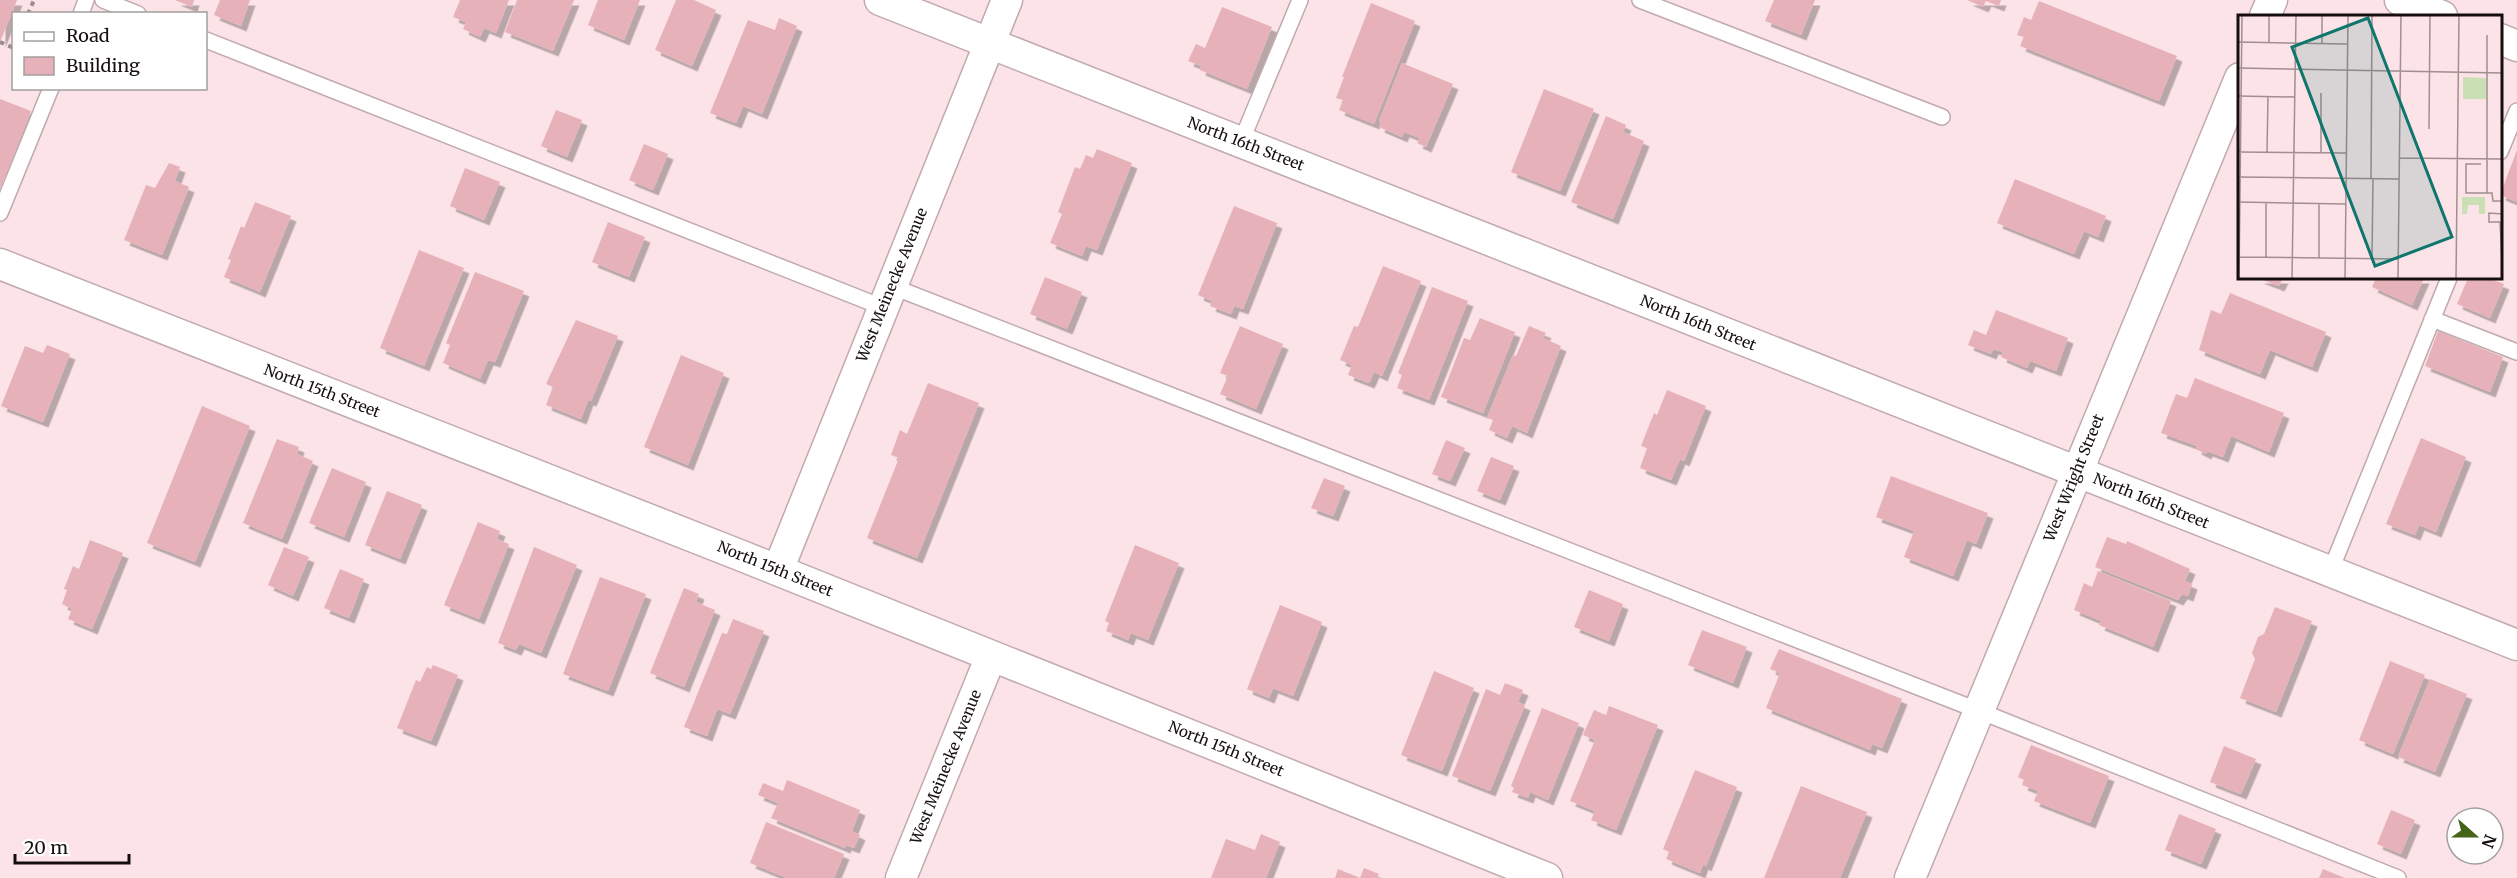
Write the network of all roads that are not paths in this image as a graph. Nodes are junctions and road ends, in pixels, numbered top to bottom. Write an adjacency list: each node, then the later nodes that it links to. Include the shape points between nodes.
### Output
1 (103, 0): 8 (lane)
2 (880, 0): 13 (street, North 16th Street)
3 (1007, 0): 13 (street, West Meinecke Avenue)
4 (1300, 0): 19 (lane)
5 (1640, 0): 18 (lane)
6 (2272, 0): 9 (street)
7 (2400, 0): 10 (street)
8 (133, 12)
9 (2265, 15)
10 (2439, 15)
11 (207, 40): 24 (lane)
12 (2502, 40): 14 (street)
13 (990, 43): 19 (street, North 16th Street); 24 (street, West Meinecke Avenue)
14 (2517, 46)
15 (2238, 83): 27 (street, West Wright Street)
16 (50, 90): 21 (lane)
17 (2517, 111): 20 (lane)
18 (1942, 117)
19 (1241, 142): 27 (street, North 16th Street)
20 (2502, 147)
21 (0, 213)
22 (0, 264): 28 (street, North 15th Street)
23 (2449, 279): 25 (lane)
24 (887, 297): 28 (street, West Meinecke Avenue); 32 (lane)
25 (2432, 319): 26 (lane); 29 (lane)
26 (2517, 352)
27 (2077, 472): 29 (street, North 16th Street); 32 (street, West Wright Street)
28 (778, 570): 31 (street, North 15th Street)
29 (2330, 572): 30 (street, North 16th Street)
30 (2517, 645)
31 (991, 656): 33 (street, West Meinecke Avenue); 34 (street, North 15th Street)
32 (1977, 710): 35 (street, West Wright Street); 36 (lane)
33 (901, 878)
34 (1547, 878)
35 (1910, 878)
36 (2398, 878)

